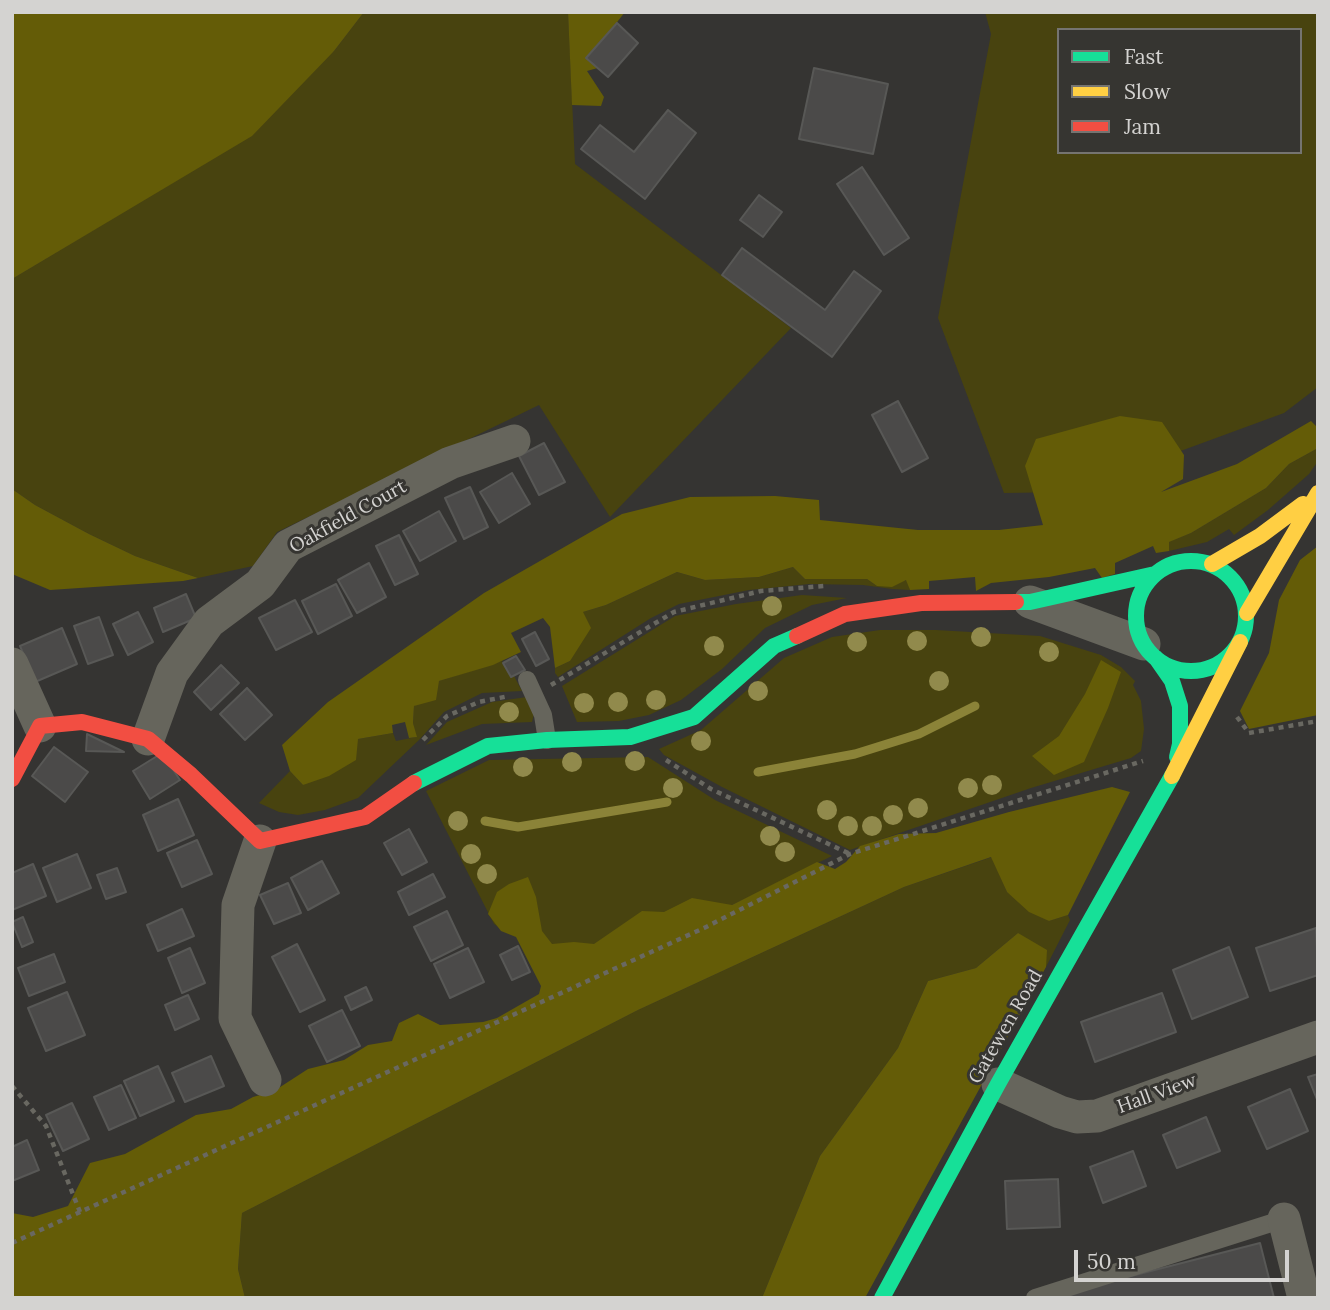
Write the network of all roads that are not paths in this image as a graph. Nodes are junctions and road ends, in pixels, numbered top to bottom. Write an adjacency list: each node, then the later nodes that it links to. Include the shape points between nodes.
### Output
1 (514, 441): 12 (street, Oakfield Court, via 450,463 288,546 260,584 209,622 172,673)
2 (1317, 493): 3 (main road, Gatewen Road, via 1260,536); 6 (main road, Gatewen Road)
3 (1212, 564): 4 (main road, via 1181,561); 6 (main road, via 1236,583)
4 (1155, 575): 5 (main road); 8 (main road, Gatewen Road, via 1143,589 1137,607 1137,626)
5 (1030, 602): 8 (street); 13 (main road, via 921,603 845,614 774,646 694,717 630,737)
6 (1247, 612): 7 (main road, Gatewen Road)
7 (1240, 642): 8 (main road, via 1218,665 1202,670 1178,669); 15 (main road, Gatewen Road)
8 (1150, 651): 15 (main road, Gatewen Road, via 1172,681 1180,706 1180,744)
9 (12, 664): 11 (street)
10 (529, 687): 13 (lane, via 543,715)
11 (40, 726): 12 (main road, via 82,722); 14 (main road)
12 (148, 739): 16 (main road)
13 (547, 740): 16 (main road, via 488,746 405,788 365,817)
14 (12, 779)
15 (1171, 779): 19 (main road, Gatewen Road)
16 (260, 841): 18 (street, via 238,905 235,1018)
17 (1318, 1037): 19 (street, Hall View, via 1097,1116 1060,1112)
18 (265, 1080)
19 (998, 1084): 21 (main road, Gatewen Road)
20 (1284, 1219): 22 (lane); 23 (street)
21 (882, 1298)
22 (1037, 1298)
23 (1304, 1298)

